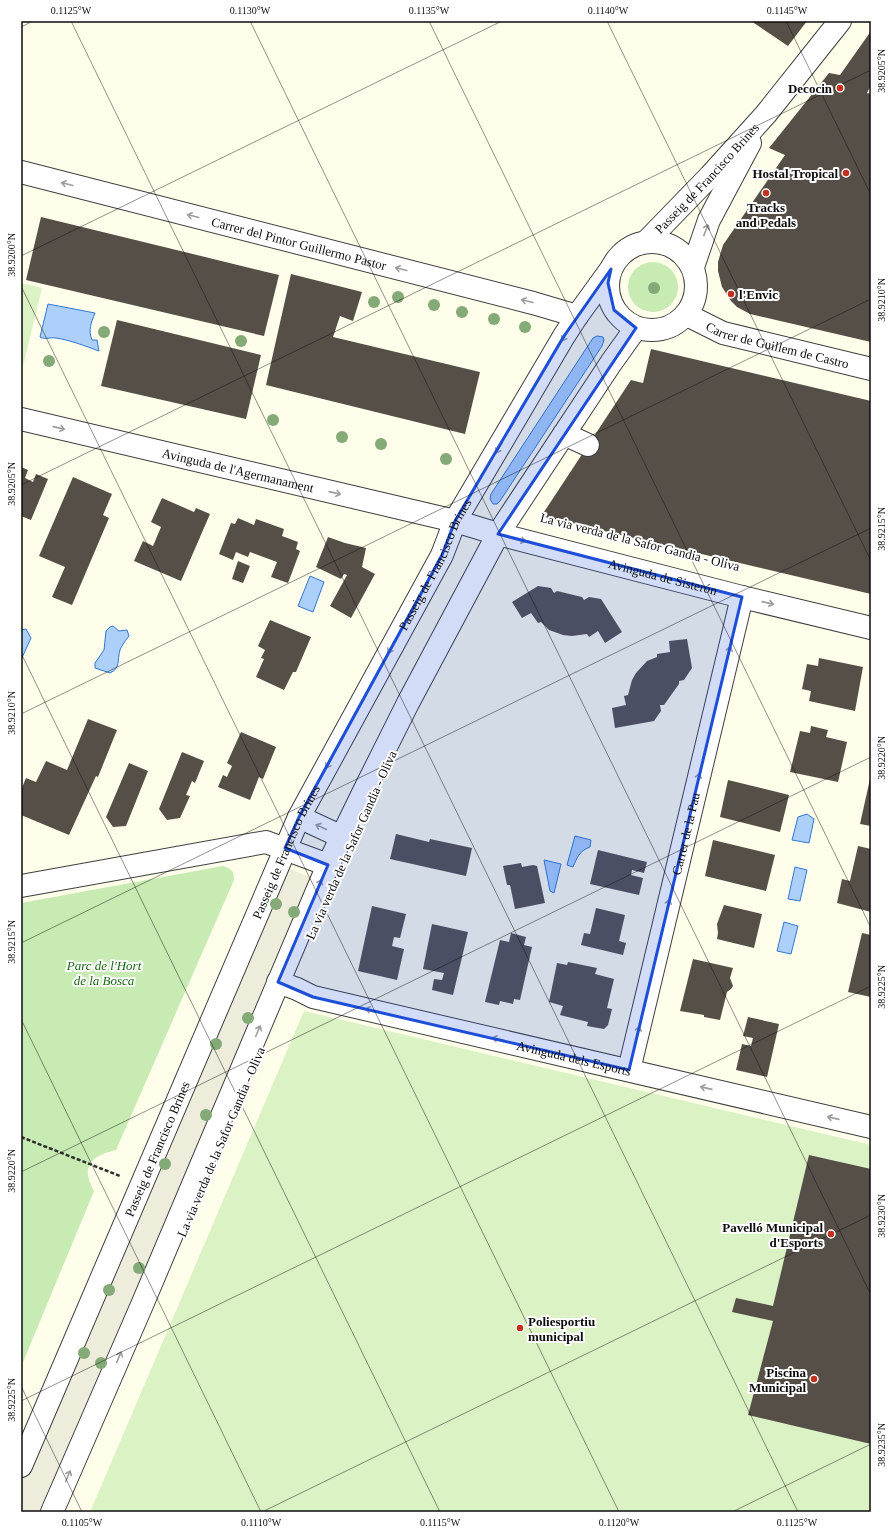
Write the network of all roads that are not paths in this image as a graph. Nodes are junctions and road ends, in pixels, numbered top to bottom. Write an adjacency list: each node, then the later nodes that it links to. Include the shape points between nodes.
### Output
1 (840, 21): 2 (street, Passeig de Francisco Brines)
2 (766, 114): 4 (street, Passeig de Francisco Brines); 5 (street, Passeig de Francisco Brines, one-way to 2, via 709,220)
3 (21, 172): 8 (street, Carrer del Pintor Guillermo Pastor, one-way to 3)
4 (646, 242): 5 (street, via 660,242 674,247); 6 (street, via 631,247 619,256)
5 (692, 267): 7 (street, via 696,279 696,292)
6 (611, 269): 8 (street, Passeig de Francisco Brines); 9 (street, via 609,297 614,310)
7 (687, 315): 9 (street, via 663,330 649,331); 10 (street, Carrer de Guillem de Castro, via 723,332)
8 (577, 316): 14 (street, Passeig de Francisco Brines, one-way to 14)
9 (636, 328): 12 (street)
10 (871, 369)
11 (21, 419): 14 (street, Avinguda de l'Agermanament, one-way to 14)
12 (564, 434): 13 (street); 15 (street)
13 (588, 445)
14 (455, 521): 15 (street, Avinguda de Sisterón); 18 (street, Passeig de Francisco Brines, one-way to 18, via 442,555)
15 (498, 534): 16 (street, Avinguda de Sisterón, one-way to 16); 19 (street, via 408,703)
16 (742, 597): 17 (street, Avinguda de Sisterón, one-way to 17); 24 (street, Carrer de la Pau, one-way to 16)
17 (871, 628)
18 (299, 817): 19 (street, one-way to 18); 20 (street, Passeig de Francisco Brines)
19 (342, 837): 21 (street)
20 (285, 848): 21 (street); 22 (street, via 266,842); 26 (street, Passeig de Francisco Brines)
21 (328, 865): 23 (street, one-way to 21)
22 (21, 886)
23 (278, 982): 24 (street, Avinguda dels Esports, one-way to 23, via 314,997); 27 (street, one-way to 23)
24 (629, 1070): 25 (street, Avinguda dels Esports, one-way to 24)
25 (871, 1126)
26 (21, 1466)
27 (52, 1512)

